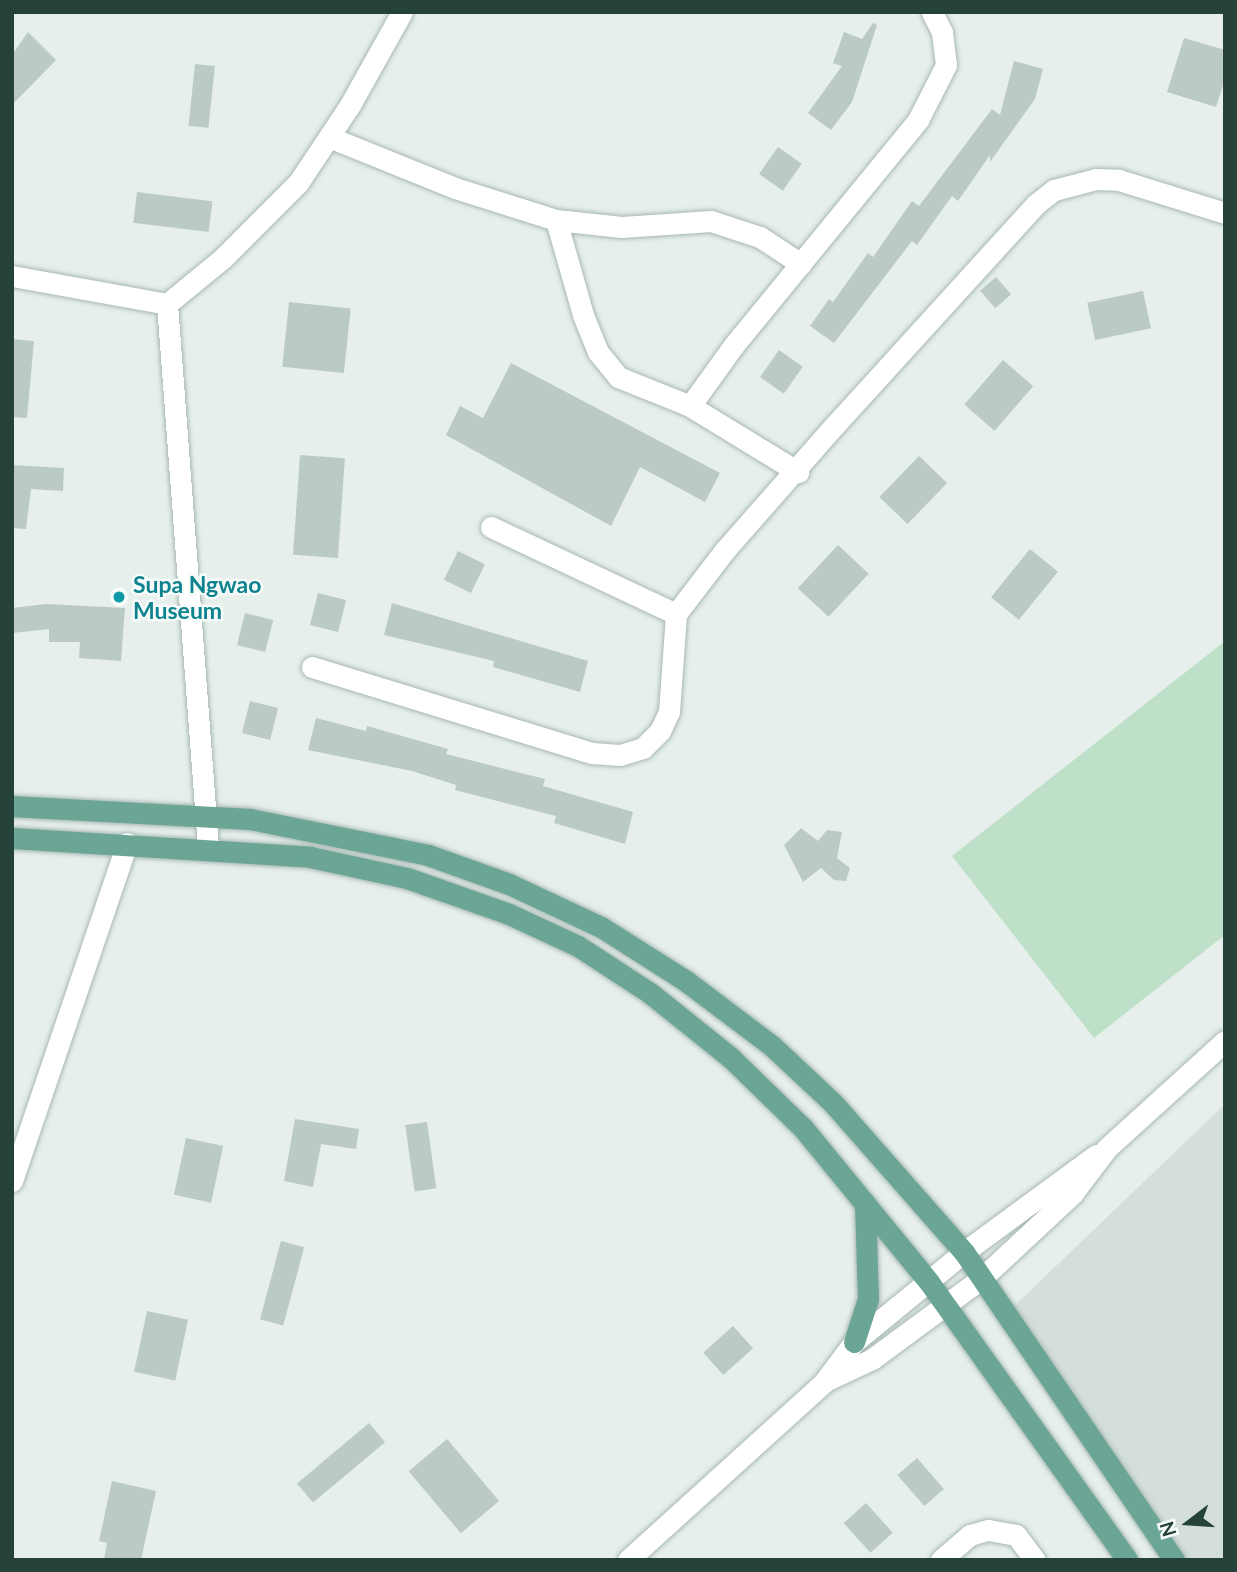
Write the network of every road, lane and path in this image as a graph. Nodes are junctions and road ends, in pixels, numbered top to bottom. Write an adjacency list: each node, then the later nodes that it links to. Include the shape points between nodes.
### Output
1 (402, 12): 3 (street)
2 (932, 12): 6 (street, via 944,48 942,79 901,144)
3 (329, 137): 5 (street, via 455,188); 8 (street, via 298,183 223,258)
4 (1225, 213): 10 (street, via 1119,180 1074,182 1054,190 834,426)
5 (556, 220): 6 (street, via 622,227 711,221 760,237); 9 (street, via 598,352 618,377)
6 (801, 264): 9 (street)
7 (12, 276): 8 (street)
8 (167, 304): 15 (street)
9 (690, 406): 10 (street)
10 (798, 472): 12 (street, via 725,550)
11 (491, 527): 12 (street)
12 (676, 614): 13 (street, via 669,712 660,731 643,748 620,755 592,753)
13 (312, 667)
14 (12, 806): 15 (main road)
15 (208, 817): 18 (street); 23 (main road, via 338,834 428,855 509,884 601,927 686,981 771,1045 833,1103)
16 (12, 838): 17 (main road)
17 (127, 843): 18 (main road); 21 (street)
18 (208, 847): 22 (main road, via 310,856 407,878 509,914 578,946 650,993 731,1058 803,1128)
19 (1225, 1041): 20 (street)
20 (1107, 1148): 23 (street, via 1061,1177); 24 (street, via 1073,1193)
21 (12, 1181)
22 (865, 1203): 25 (main road); 27 (main road, via 868,1299)
23 (964, 1252): 24 (main road); 25 (street)
24 (982, 1278): 26 (street); 33 (main road)
25 (929, 1282): 26 (main road); 27 (street)
26 (947, 1307): 28 (street, via 854,1370); 32 (main road)
27 (854, 1342): 28 (street)
28 (824, 1382): 29 (street)
29 (628, 1560)
30 (941, 1560): 31 (street, via 970,1535 988,1530 1016,1535)
31 (1035, 1560)
32 (1127, 1560)
33 (1174, 1560)

